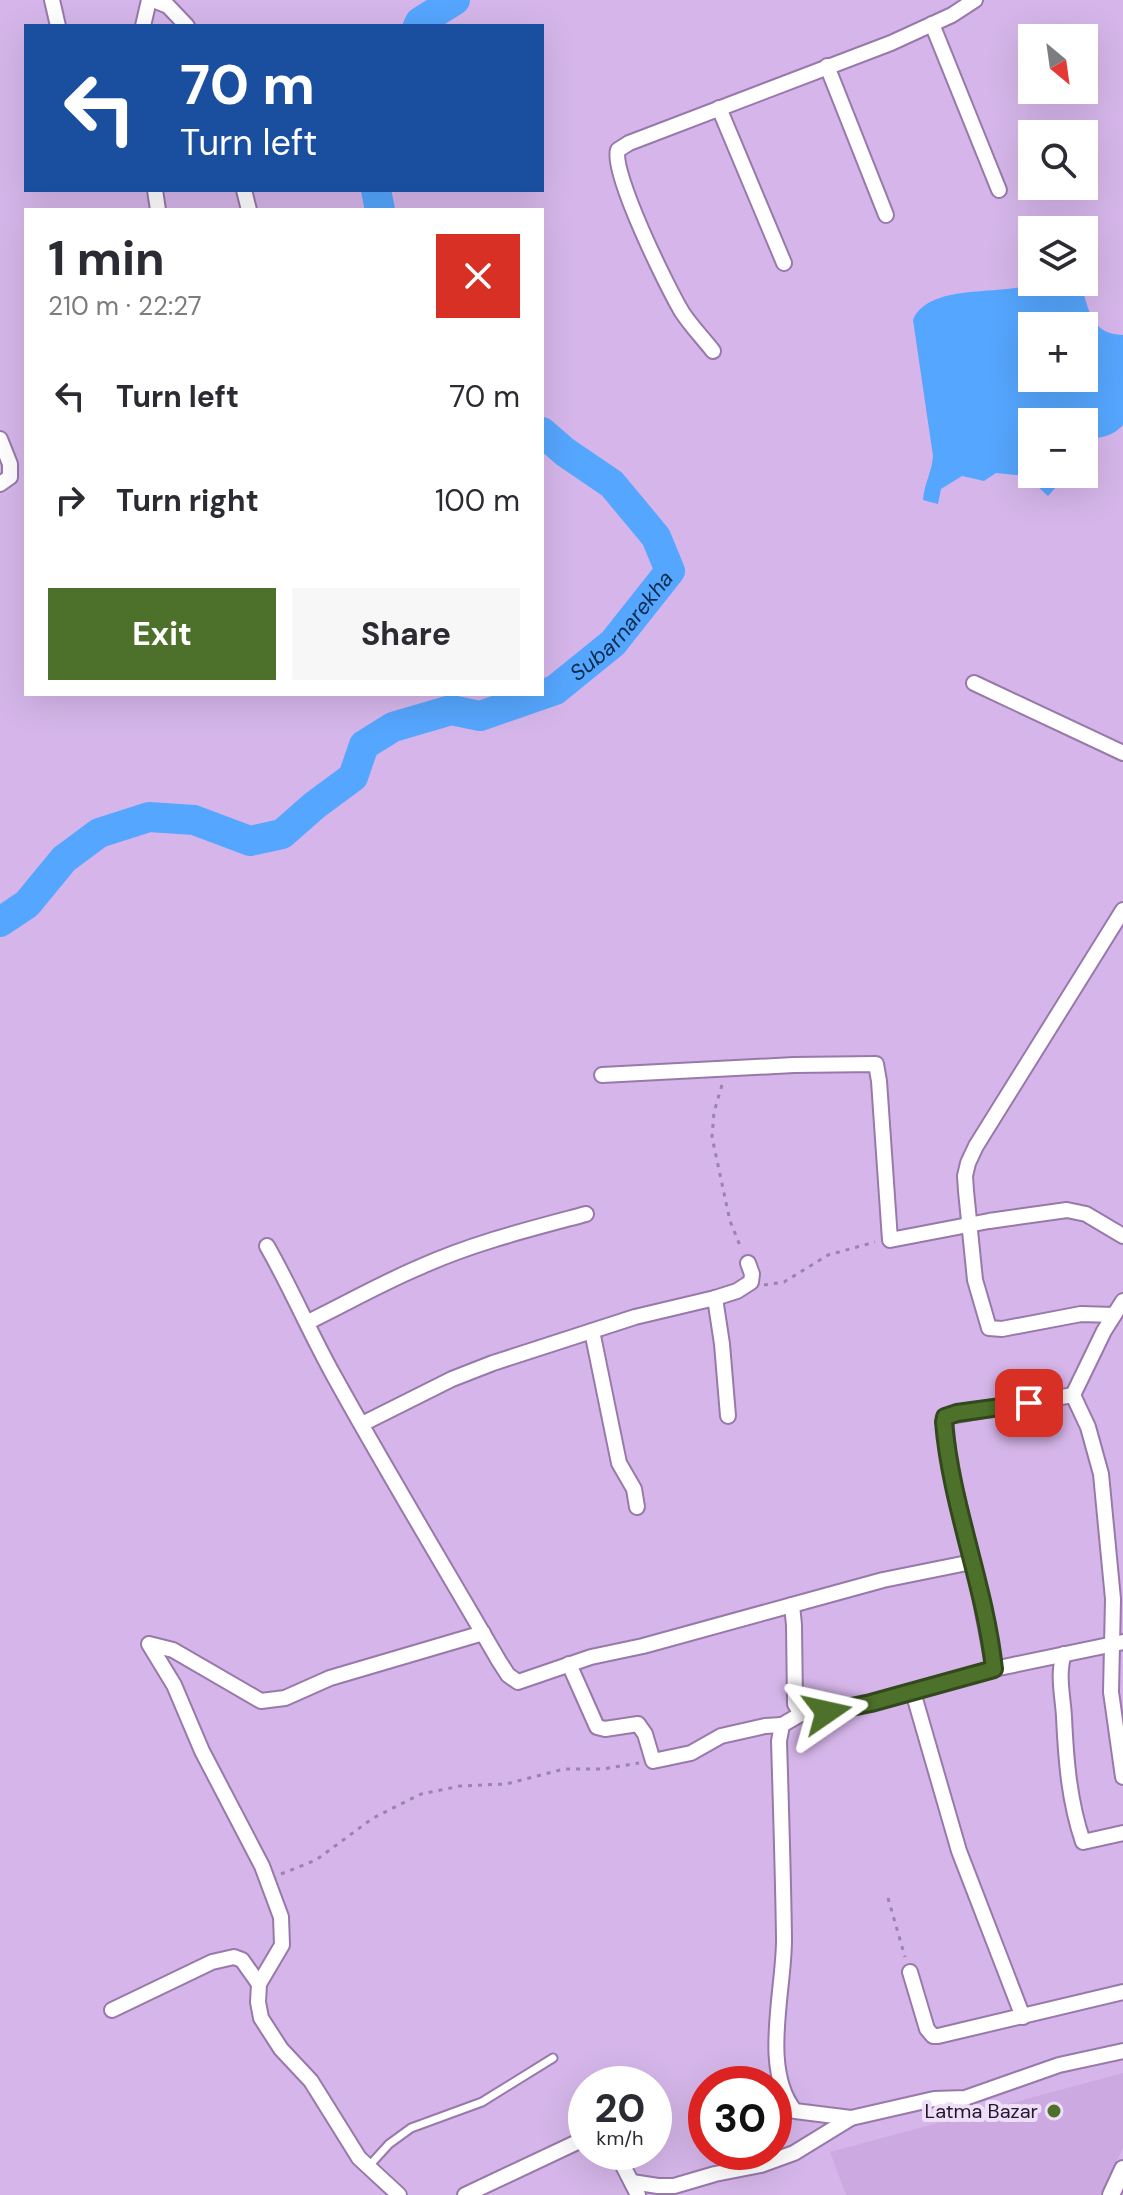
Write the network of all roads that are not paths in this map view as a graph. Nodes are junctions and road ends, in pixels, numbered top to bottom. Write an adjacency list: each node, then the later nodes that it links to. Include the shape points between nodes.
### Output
1 (52, 0): 4 (street)
2 (151, 0): 5 (street); 6 (street, via 168,6)
3 (975, 0): 7 (street)
4 (58, 24)
5 (144, 24)
6 (185, 24)
7 (932, 24): 8 (street); 10 (street)
8 (827, 66): 9 (street); 11 (street)
9 (719, 108): 12 (street); 13 (street, via 629,143 616,154 621,180 666,282)
10 (999, 190)
11 (886, 215)
12 (784, 263)
13 (713, 351)
14 (0, 439): 15 (street, via 11,471)
15 (0, 484)
16 (974, 683): 17 (street)
17 (1123, 753)
18 (1123, 910): 21 (street, via 968,1163)
19 (602, 1075): 21 (street, via 876,1064 890,1240)
20 (586, 1214): 28 (street, via 448,1255)
21 (971, 1224): 22 (street, via 1076,1210); 27 (street, via 975,1280 991,1330 1081,1314)
22 (1123, 1236)
23 (267, 1246): 28 (street)
24 (748, 1263): 25 (street, via 748,1286)
25 (715, 1298): 29 (street); 31 (street)
26 (1123, 1301): 27 (street)
27 (1114, 1315): 30 (street)
28 (308, 1322): 32 (street)
29 (592, 1331): 32 (street, via 479,1368); 33 (street, via 619,1463 634,1489)
30 (1073, 1395): 34 (street, via 945,1417 949,1464); 37 (street, via 1101,1474)
31 (728, 1416)
32 (362, 1424): 36 (street)
33 (637, 1507)
34 (972, 1562): 35 (street); 40 (street)
35 (792, 1605): 39 (street); 42 (street, via 795,1704)
36 (483, 1633): 39 (street, via 508,1675 518,1682); 47 (street, via 330,1678 285,1698 261,1701 173,1650 149,1644 174,1685 281,1917 282,1945)
37 (1117, 1643): 38 (street); 44 (street, via 1111,1692)
38 (1064, 1654): 40 (street); 45 (street, via 1064,1726 1077,1825 1083,1842)
39 (569, 1664): 43 (street, via 597,1727 640,1726 653,1761 691,1753 721,1736)
40 (994, 1669): 41 (street)
41 (913, 1692): 42 (street); 50 (street, via 959,1851)
42 (801, 1714): 43 (street)
43 (782, 1725): 53 (street, via 781,2087 795,2111)
44 (1123, 1777)
45 (1123, 1833)
46 (910, 1972): 50 (street, via 924,2023 933,2036)
47 (259, 1984): 49 (street, via 242,1960 228,1957); 55 (street, via 261,2018 270,2034 311,2081)
48 (1123, 1992): 50 (street)
49 (112, 2010)
50 (1023, 2017)
51 (1123, 2051): 53 (street, via 1059,2065 965,2098 934,2099)
52 (553, 2058): 55 (lane, via 482,2102 411,2128)
53 (851, 2118): 58 (street, via 794,2153 761,2165 674,2186)
54 (568, 2146): 60 (street)
55 (369, 2166): 59 (street)
56 (1123, 2169): 61 (street)
57 (626, 2170): 58 (street)
58 (635, 2188)
59 (399, 2195)
60 (465, 2195)
61 (1111, 2195)

